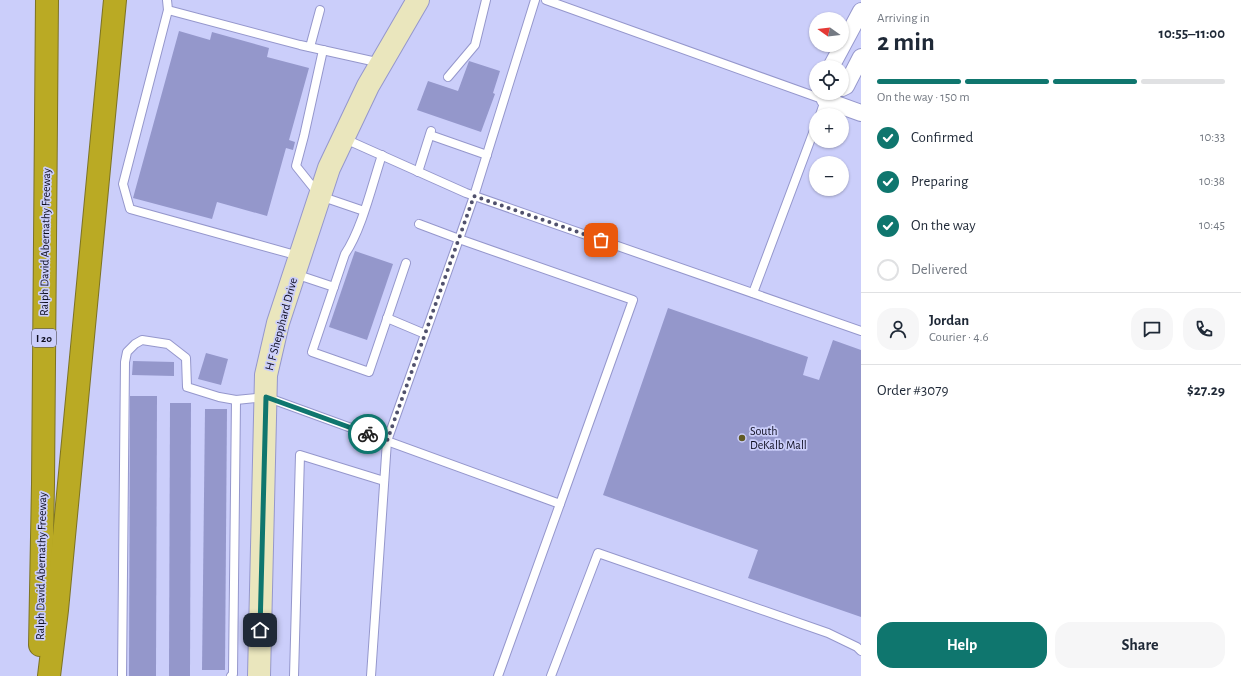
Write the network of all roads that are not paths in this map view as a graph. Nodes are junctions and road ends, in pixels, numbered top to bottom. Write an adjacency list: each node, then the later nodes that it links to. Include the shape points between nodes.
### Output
1 (47, 0): 44 (highway, Ralph David Abernathy Freeway / I 20)
2 (115, 0): 45 (highway)
3 (167, 0): 8 (lane)
4 (418, 0): 15 (street, H F Shepphard Drive)
5 (486, 0): 16 (lane, via 475,45)
6 (536, 0): 24 (lane)
7 (546, 0): 18 (lane)
8 (168, 10): 11 (lane); 32 (lane, via 123,184 130,209)
9 (320, 10): 11 (lane)
10 (861, 11): 14 (street)
11 (310, 47): 12 (lane)
12 (323, 50): 15 (lane); 26 (lane, via 296,166)
13 (861, 57): 17 (street)
14 (835, 60)
15 (381, 63): 21 (street, H F Shepphard Drive)
16 (448, 77)
17 (849, 80)
18 (809, 88)
19 (838, 100): 20 (street)
20 (861, 112)
21 (343, 138): 23 (lane); 26 (street, H F Shepphard Drive)
22 (809, 144): 34 (lane)
23 (382, 155): 25 (lane); 28 (lane)
24 (487, 155): 25 (lane, via 430,133); 27 (lane)
25 (418, 172): 27 (lane)
26 (320, 196): 28 (lane); 32 (street, H F Shepphard Drive)
27 (474, 196): 30 (lane); 34 (lane)
28 (364, 211): 33 (lane)
29 (419, 224): 30 (lane)
30 (459, 239): 37 (lane); 42 (lane, via 633,300)
31 (406, 262): 35 (lane)
32 (297, 265): 33 (lane); 38 (street, H F Shepphard Drive, via 278,323 266,375)
33 (334, 287): 35 (lane, via 312,352 369,372)
34 (753, 293): 36 (lane)
35 (387, 318): 37 (lane)
36 (861, 331)
37 (425, 334): 40 (lane)
38 (266, 397): 39 (lane); 40 (lane); 48 (street, H F Shepphard Drive)
39 (236, 400): 46 (lane, via 187,387 186,358 168,344 142,340 127,352 124,392); 47 (lane)
40 (387, 441): 41 (lane); 42 (lane)
41 (384, 481): 49 (lane, via 300,455); 50 (lane)
42 (560, 504): 51 (lane)
43 (861, 651): 52 (lane, via 828,633 598,553)
44 (39, 676)
45 (50, 676)
46 (122, 676)
47 (231, 676)
48 (259, 676)
49 (294, 676)
50 (371, 676)
51 (498, 676)
52 (551, 676)

